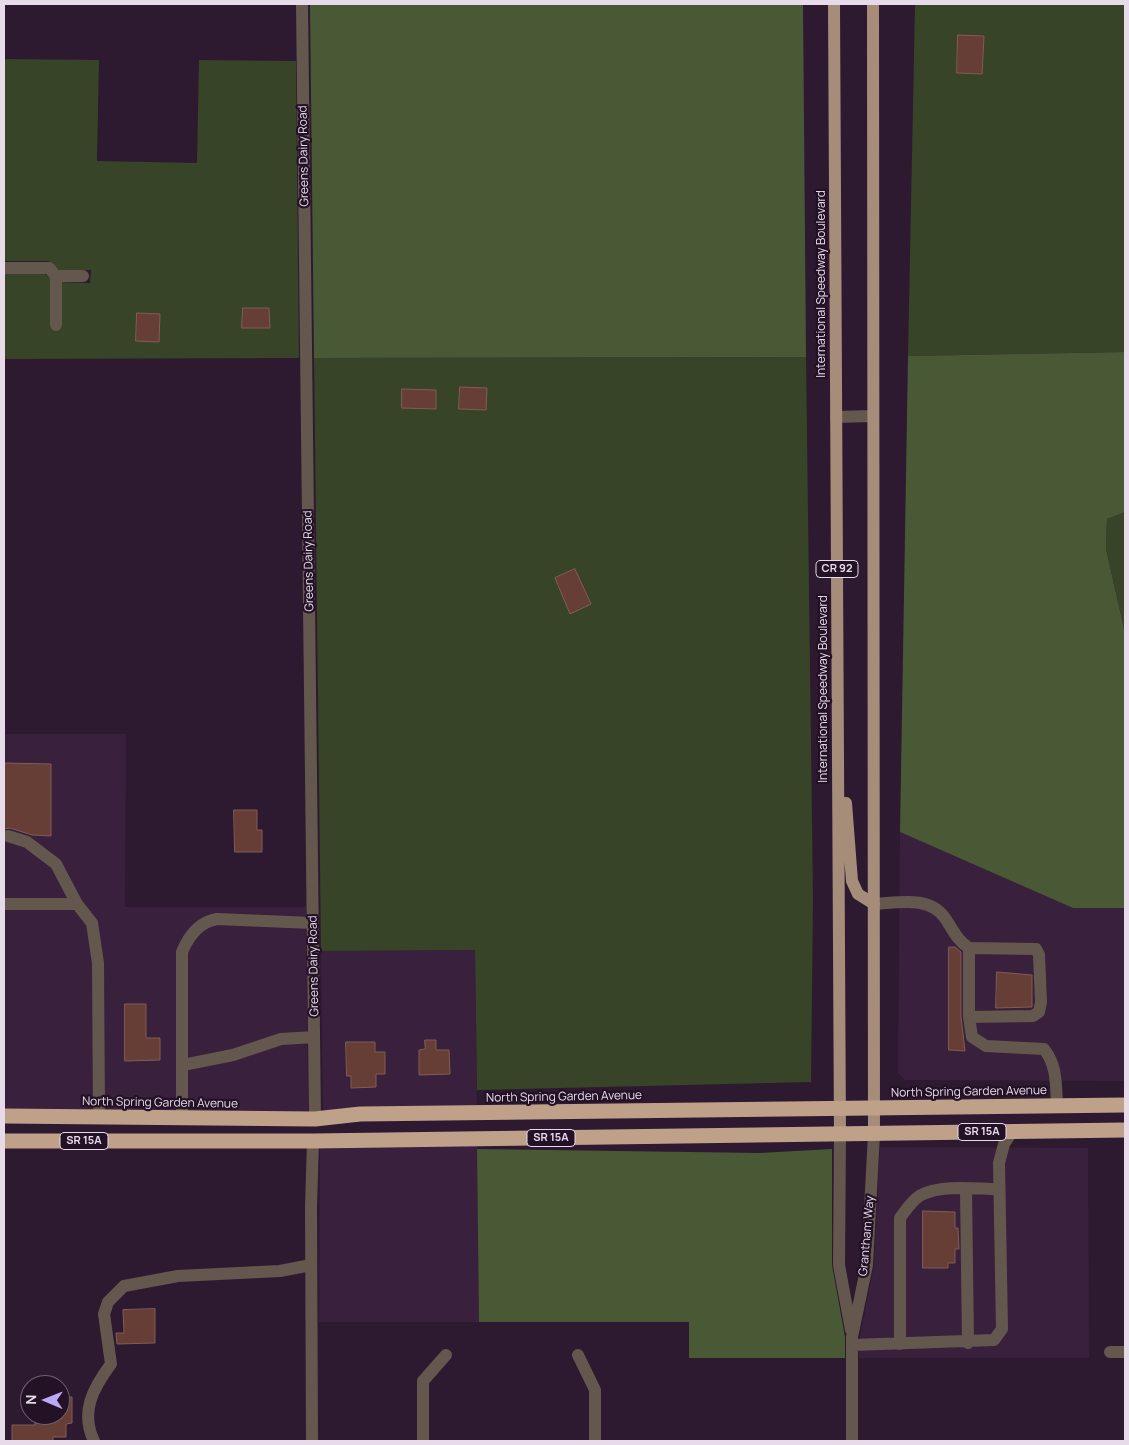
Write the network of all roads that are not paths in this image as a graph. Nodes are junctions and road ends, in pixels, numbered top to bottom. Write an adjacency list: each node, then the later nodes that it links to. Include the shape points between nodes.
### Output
1 (302, 4): 15 (street, Greens Dairy Road)
2 (834, 4): 8 (main road, International Speedway Boulevard / CR 92)
3 (873, 4): 9 (main road, CR 92)
4 (4, 268): 5 (street, via 49,268)
5 (56, 276): 6 (street); 7 (street)
6 (83, 276)
7 (56, 325)
8 (836, 416): 9 (street); 10 (main road, International Speedway Boulevard / CR 92)
9 (873, 416): 14 (main road, CR 92)
10 (838, 714): 14 (main road, via 852,881 858,894); 23 (main road, International Speedway Boulevard / CR 92)
11 (8, 836): 13 (street, via 27,842 56,864)
12 (4, 904): 13 (street)
13 (77, 904): 26 (street, via 92,923 98,963)
14 (874, 904): 16 (street, via 919,902 936,907 958,940); 22 (main road, CR 92)
15 (313, 923): 18 (street, Greens Dairy Road); 19 (street, via 217,919 197,928 182,952)
16 (968, 948): 17 (street); 17 (street, via 1036,949 1041,1002 1039,1012 1023,1017)
17 (969, 1017): 21 (street, via 972,1037 986,1046 1044,1049 1055,1072)
18 (314, 1037): 19 (street, via 281,1039 233,1055); 28 (street, Greens Dairy Road)
19 (183, 1065): 27 (street)
20 (1125, 1105): 21 (highway, North Spring Garden Avenue / SR 15A)
21 (1057, 1106): 22 (highway, North Spring Garden Avenue / SR 15A)
22 (874, 1108): 23 (highway, North Spring Garden Avenue / SR 15A); 32 (main road, CR 92)
23 (840, 1109): 24 (highway, North Spring Garden Avenue / SR 15A); 31 (main road, International Speedway Boulevard / CR 92)
24 (360, 1114): 28 (highway, North Spring Garden Avenue / SR 15A); 35 (highway, via 332,1126)
25 (4, 1116): 26 (highway, North Spring Garden Avenue / SR 15A)
26 (99, 1117): 27 (highway, North Spring Garden Avenue / SR 15A)
27 (182, 1118): 28 (highway, North Spring Garden Avenue / SR 15A)
28 (316, 1119): 34 (highway, via 304,1121)
29 (1125, 1130): 30 (highway, SR 15A)
30 (1012, 1132): 32 (highway, SR 15A); 37 (street, via 1004,1144 999,1163)
31 (840, 1134): 32 (highway, SR 15A); 35 (highway, SR 15A); 39 (street, Grantham Way, via 839,1265)
32 (874, 1134): 39 (street, Grantham Way, via 867,1265)
33 (4, 1141): 34 (highway, SR 15A)
34 (262, 1141): 35 (highway, SR 15A)
35 (313, 1141): 38 (street)
36 (966, 1189): 37 (street); 40 (street); 41 (street, via 936,1190 920,1196 900,1218)
37 (999, 1189): 40 (street, via 1002,1329 994,1340)
38 (311, 1265): 46 (street, via 280,1271 178,1276 124,1286 108,1302 104,1314 111,1364 94,1390 86,1416); 47 (street)
39 (852, 1341): 41 (street); 50 (street, Grantham Way)
40 (968, 1343): 41 (street)
41 (900, 1344)
42 (1110, 1352): 43 (street)
43 (1125, 1352)
44 (446, 1355): 48 (street, via 424,1381)
45 (578, 1355): 49 (street, via 595,1390)
46 (94, 1441)
47 (312, 1441)
48 (424, 1441)
49 (595, 1441)
50 (852, 1441)

